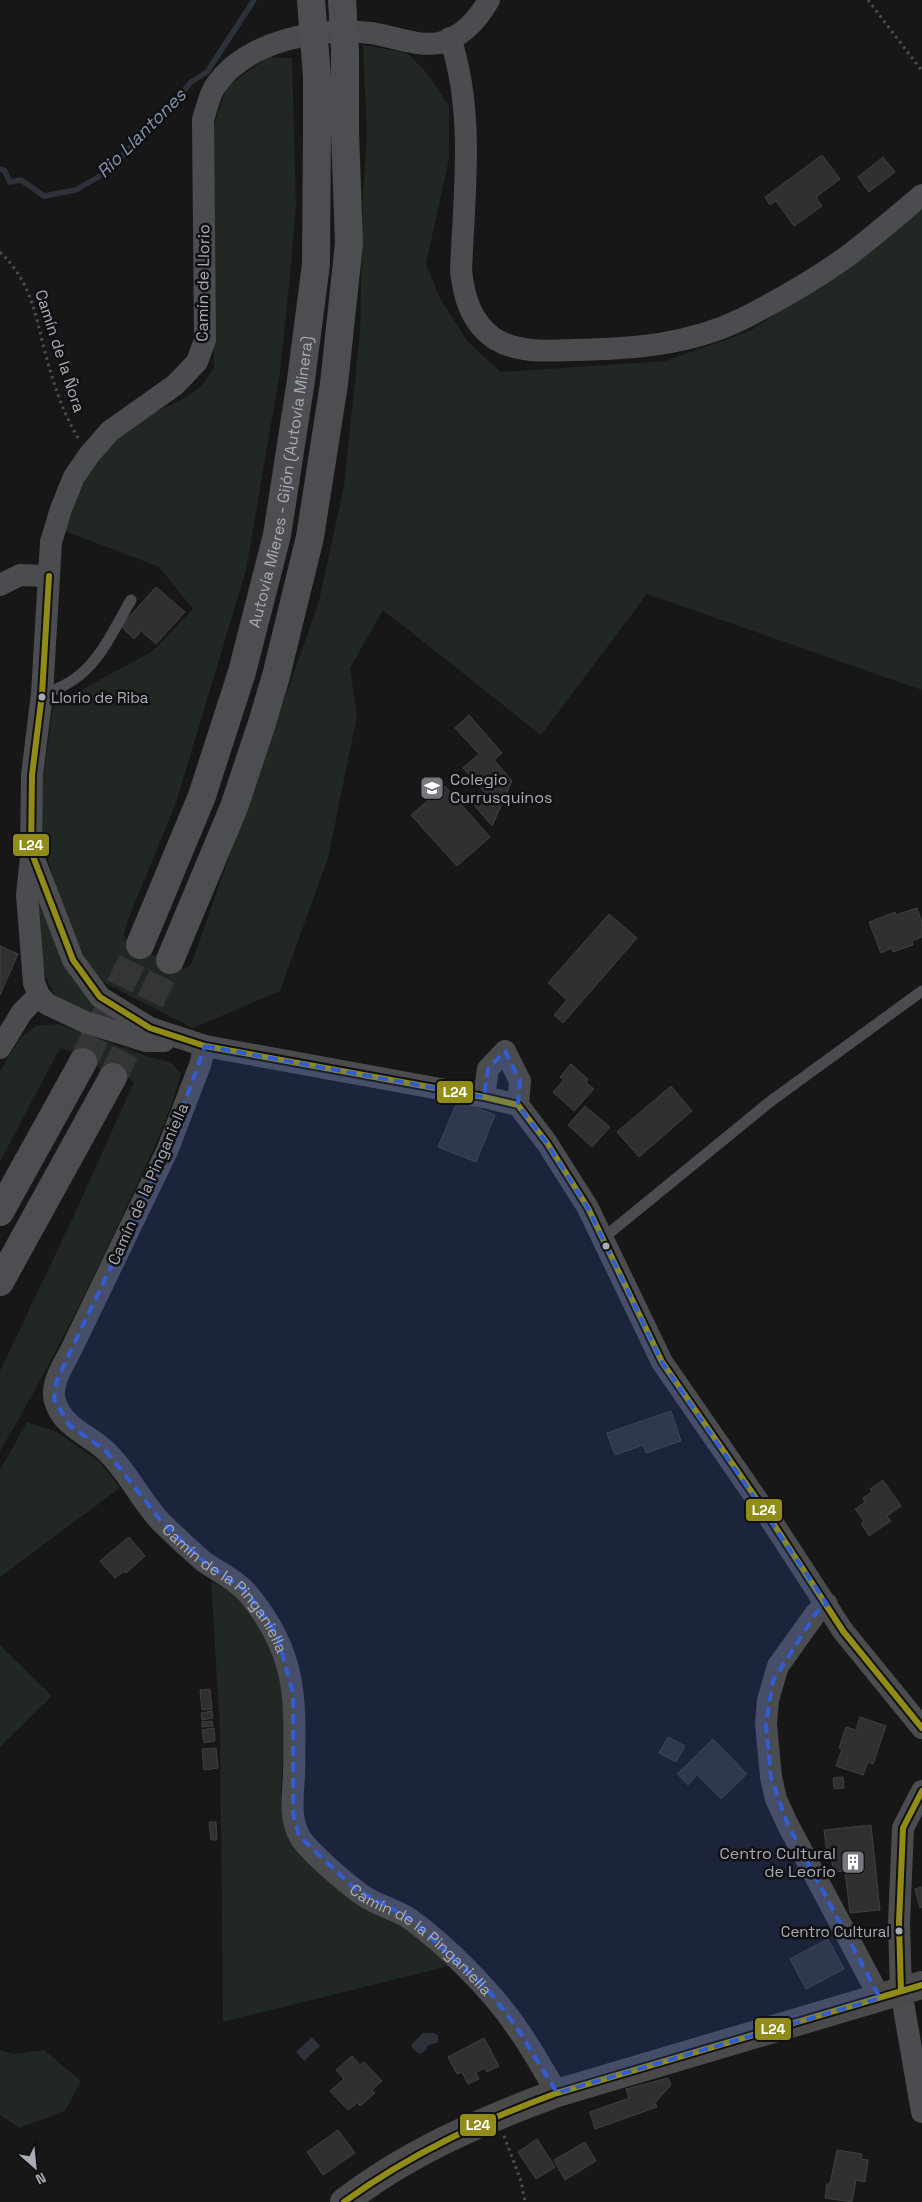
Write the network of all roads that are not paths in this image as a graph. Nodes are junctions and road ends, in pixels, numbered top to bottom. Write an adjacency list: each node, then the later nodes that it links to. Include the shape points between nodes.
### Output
1 (311, 0): 11 (highway, Autovía Mieres - Gijón (Autovía Minera), bridge, via 317,77 316,264 302,380 277,534 242,672 202,796)
2 (342, 0): 12 (highway, bridge, via 349,243 334,384 310,537 259,732 234,807)
3 (489, 0): 4 (street, Camín de Llorio, via 462,33)
4 (450, 38): 5 (street, via 464,98 463,290 468,307 480,325 496,339 514,347 538,351 621,350 675,342 719,329 792,293 849,255); 6 (street, Camín de Llorio, via 438,43 371,33 325,31 287,38 233,65 214,89 203,120 205,340 197,362 175,385 110,431 74,477 51,542)
5 (922, 195)
6 (50, 576): 7 (street, via 20,575); 9 (street, Camín de Llorio)
7 (0, 585)
8 (131, 600): 9 (lane, via 104,647 83,674 61,689)
9 (42, 694): 10 (street, Camín de Llorio, via 32,775)
10 (31, 851): 14 (street, Camín de Llorio, via 27,896 34,983); 15 (street, Camín de Llorio, via 73,960 100,997 150,1028)
11 (140, 945)
12 (170, 960)
13 (922, 991): 22 (lane, via 772,1101)
14 (39, 995): 15 (street, Camín de Llorio, via 47,1004 85,1022 146,1042); 16 (street, via 22,1012)
15 (195, 1043): 19 (street, Camín de Llorio); 28 (street, Camín de la Pinganiella, via 200,1065 167,1151 70,1352 56,1383 54,1399 69,1425 106,1451 161,1521 203,1561 247,1592 277,1634 294,1694 293,1814 306,1845 367,1898 409,1918 489,1991 517,2028)
16 (0, 1048)
17 (83, 1062): 21 (highway)
18 (113, 1077): 23 (highway)
19 (484, 1097): 20 (street, Camín de Llorio); 20 (street, via 488,1069 504,1051 520,1081)
20 (518, 1105): 22 (street, via 548,1143 588,1208)
21 (0, 1212)
22 (602, 1240): 24 (street, via 676,1385)
23 (0, 1282)
24 (827, 1604): 25 (street, via 843,1631); 27 (street, via 816,1613 778,1666 773,1681 766,1724 771,1777 776,1800 788,1825)
25 (922, 1728)
26 (922, 1791): 27 (street, via 903,1828 899,1923)
27 (901, 1991): 28 (street); 29 (street)
28 (557, 2093): 30 (street, via 433,2145)
29 (922, 2112)
30 (344, 2202)

